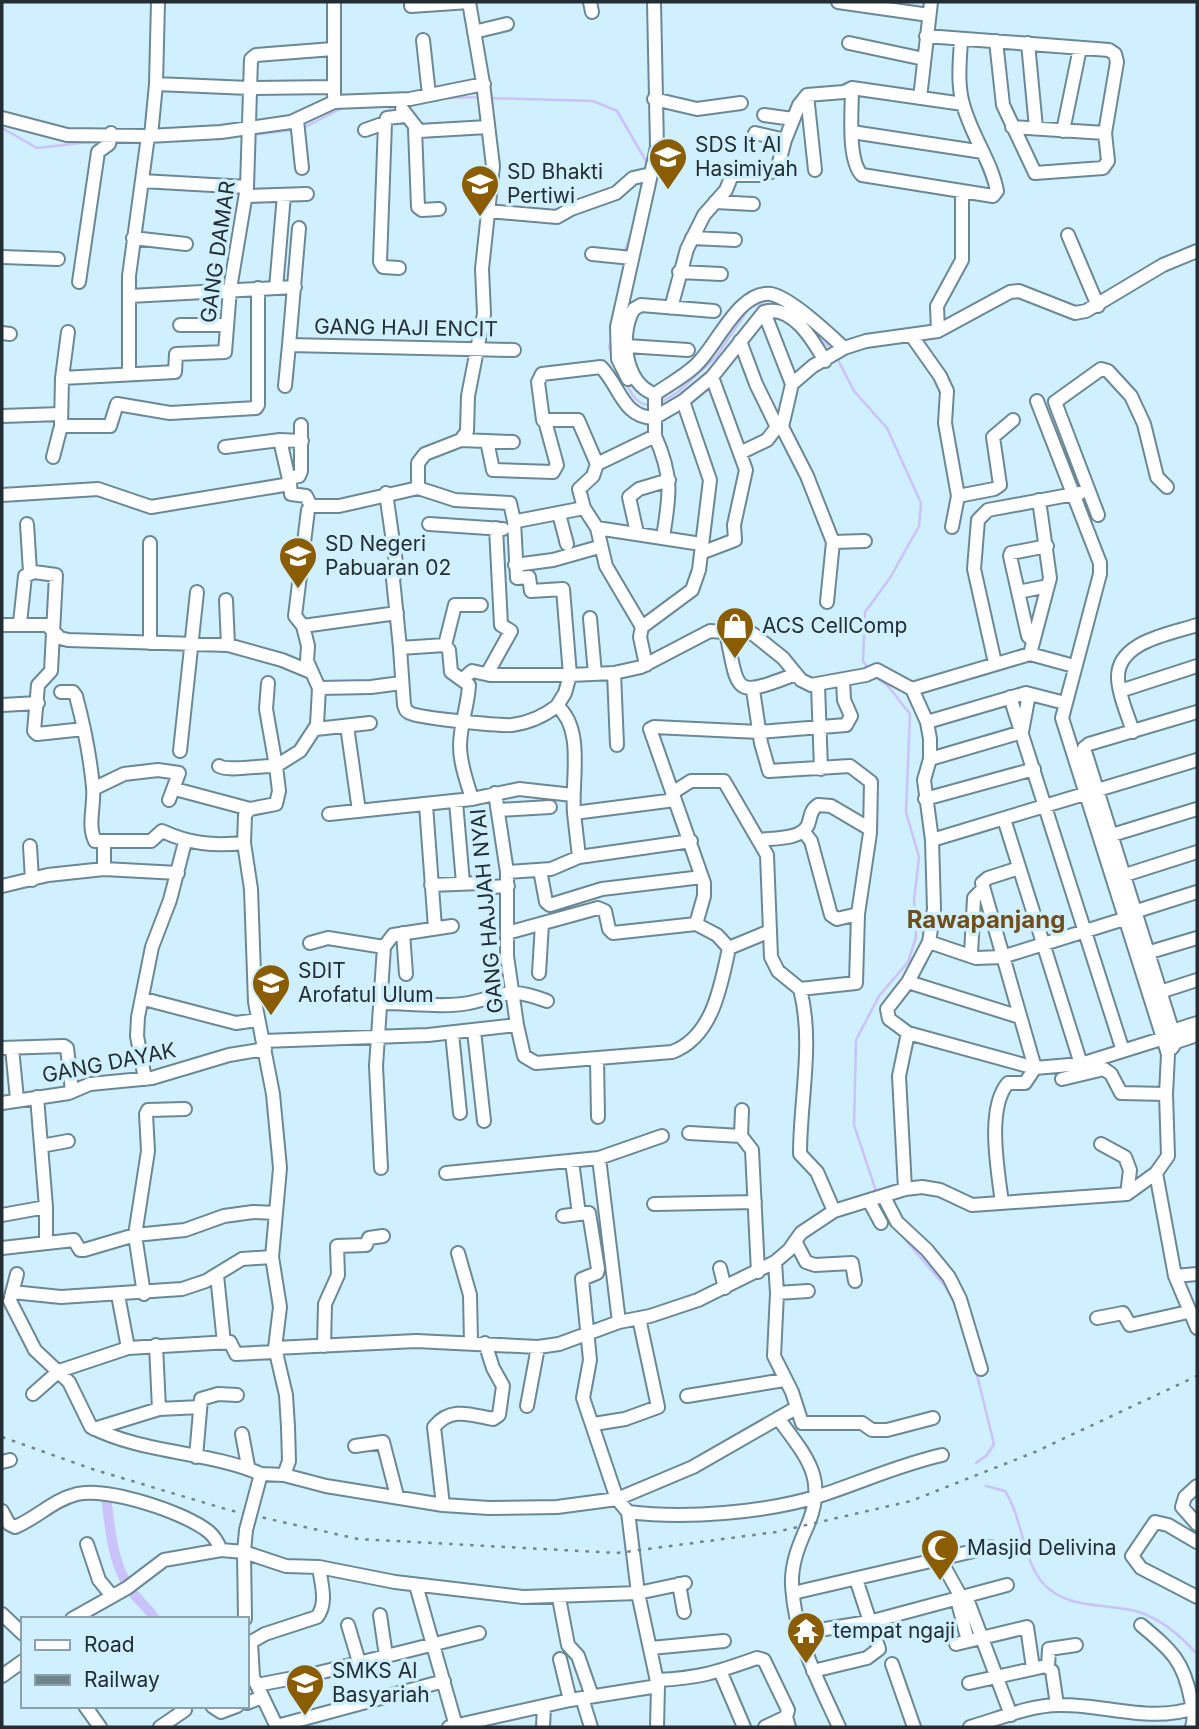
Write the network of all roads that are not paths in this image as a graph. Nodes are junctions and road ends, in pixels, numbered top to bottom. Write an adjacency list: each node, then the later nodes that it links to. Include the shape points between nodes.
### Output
1 (158, 2): 20 (street)
2 (334, 2): 18 (street)
3 (411, 2): 4 (street, via 411,6)
4 (469, 2): 10 (street)
5 (654, 2): 28 (street)
6 (841, 2): 7 (street)
7 (885, 5): 8 (street)
8 (930, 8): 11 (street)
9 (507, 24): 10 (street)
10 (474, 32): 21 (street)
11 (926, 36): 12 (street); 19 (street)
12 (961, 39): 14 (street); 31 (street)
13 (423, 40): 25 (street)
14 (996, 41): 16 (street); 39 (street, via 1000,93)
15 (849, 43): 19 (street)
16 (1028, 43): 17 (street); 40 (street)
17 (1080, 48): 43 (street); 47 (street, via 1109,50 1116,58)
18 (333, 49): 22 (street); 23 (street, GANG DAMAR, via 252,56)
19 (924, 58): 27 (street)
20 (156, 84): 23 (street); 49 (street)
21 (484, 86): 25 (street); 37 (street)
22 (334, 87): 23 (street); 29 (street)
23 (249, 88): 45 (street, GANG DAMAR)
24 (852, 88): 26 (street); 27 (street); 44 (street)
25 (429, 95): 32 (street)
26 (807, 95): 35 (street); 53 (street)
27 (920, 98): 31 (street)
28 (654, 99): 30 (street, via 697,109); 54 (street, via 658,132)
29 (334, 102): 32 (street); 38 (street)
30 (741, 103)
31 (963, 104): 51 (street)
32 (399, 107): 36 (street); 41 (street)
33 (764, 115): 35 (street)
34 (2, 118): 48 (street, via 67,135)
35 (793, 118): 50 (street)
36 (385, 123): 42 (street); 75 (street, via 380,262 383,267)
37 (488, 125): 41 (street); 63 (street, via 493,166)
38 (298, 126): 45 (street); 52 (street)
39 (1012, 127): 40 (street); 47 (street, via 1038,174 1103,168 1108,161)
40 (1036, 128): 43 (street)
41 (415, 129): 62 (street, via 418,207)
42 (365, 130)
43 (1063, 131): 47 (street)
44 (852, 132): 51 (street); 57 (street, via 856,166 862,175)
45 (248, 133): 49 (street); 56 (street, GANG DAMAR)
46 (755, 133): 50 (street)
47 (1105, 133)
48 (110, 138): 49 (street); 78 (street, via 98,152)
49 (148, 138): 55 (street)
50 (785, 140): 60 (street, via 777,170 732,175)
51 (983, 152): 57 (street, via 994,175 996,194)
52 (302, 169)
53 (815, 170)
54 (646, 174): 63 (street, via 616,193 557,217); 73 (street)
55 (142, 181): 56 (street); 66 (street)
56 (246, 192): 59 (street); 82 (street, GANG DAMAR)
57 (962, 192): 90 (street, via 962,260 937,306)
58 (307, 194): 59 (street)
59 (284, 195): 81 (street)
60 (715, 202): 61 (street); 67 (street)
61 (752, 204)
62 (439, 209)
63 (488, 211): 96 (street, via 482,269 484,314)
64 (299, 228): 79 (street, GANG HAJI ENCIT)
65 (1068, 235): 84 (street)
66 (133, 238): 69 (street); 83 (street)
67 (692, 238): 68 (street); 76 (street)
68 (735, 240)
69 (186, 244)
70 (1197, 251): 84 (street, via 1163,265)
71 (592, 254): 73 (street)
72 (2, 257): 74 (street)
73 (629, 257): 105 (street, via 617,351 633,385)
74 (58, 259)
75 (399, 268)
76 (679, 272): 77 (street); 85 (street)
77 (722, 274)
78 (79, 282)
79 (295, 287): 81 (street); 94 (street, GANG HAJI ENCIT)
80 (258, 288): 81 (street); 82 (street); 110 (street, via 256,408 170,413 117,404 110,426)
81 (276, 288)
82 (230, 289): 83 (street); 88 (street, GANG DAMAR)
83 (130, 296): 100 (street)
84 (1098, 306): 90 (street, via 1075,313 1019,291 1010,292)
85 (671, 308): 86 (street); 95 (street, via 641,305 630,315)
86 (714, 311)
87 (764, 312): 93 (street); 99 (street, via 781,311); 103 (street)
88 (226, 325): 89 (street); 100 (street, GANG DAMAR, via 225,352 176,355 175,372)
89 (180, 326)
90 (938, 331): 92 (street)
91 (68, 332): 102 (street)
92 (911, 335): 99 (street, via 866,341); 132 (street, via 945,383 945,423)
93 (740, 341): 101 (street); 114 (street)
94 (289, 345): 96 (street, GANG HAJI ENCIT); 104 (street)
95 (627, 346): 98 (street); 105 (street, via 632,373)
96 (478, 348): 97 (street, GANG HAJI ENCIT); 117 (street, via 468,396 467,431)
97 (514, 350)
98 (688, 350)
99 (835, 354): 103 (street, via 803,372); 105 (street, via 814,319 776,296 758,296 744,304 696,366)
100 (129, 373): 102 (street)
101 (712, 377): 106 (street); 122 (street)
102 (62, 378): 110 (street)
103 (792, 384): 114 (street)
104 (285, 386)
105 (652, 395): 109 (street)
106 (683, 401): 109 (street); 152 (street, via 710,480)
107 (1037, 401): 130 (street)
108 (2, 416): 110 (street)
109 (654, 416): 112 (street, via 632,411 603,369 594,367 542,374 538,382); 115 (street)
110 (61, 420): 123 (street)
111 (1013, 420): 132 (street, via 993,437 1000,485)
112 (545, 421): 119 (street, via 557,465 553,472 493,470); 124 (street, via 578,420)
113 (301, 425): 118 (street)
114 (779, 427): 122 (street); 148 (street, via 807,476)
115 (655, 436): 124 (street); 125 (street)
116 (280, 440): 118 (street); 121 (street); 126 (street)
117 (461, 440): 119 (street); 128 (street, via 419,458)
118 (302, 441): 126 (street, via 300,475)
119 (487, 441): 120 (street)
120 (513, 442)
121 (225, 447)
122 (740, 453): 152 (street, via 746,470 735,540)
123 (53, 457)
124 (597, 464): 135 (street, via 593,476 579,489)
125 (670, 480): 144 (street, via 639,489 629,497); 145 (street)
126 (289, 481): 131 (street, via 151,507 98,489); 134 (street, via 291,494 306,496)
127 (1167, 487): 130 (street, via 1157,477 1131,396 1101,369 1055,402)
128 (418, 488): 129 (street); 138 (street, via 455,500 510,503)
129 (386, 493): 134 (street, via 339,506); 161 (street, via 397,570 393,579)
130 (1080, 493): 133 (street); 137 (street); 179 (street, via 1100,569)
131 (2, 495)
132 (958, 496): 141 (street)
133 (1039, 500): 150 (street); 177 (street, via 988,510 978,520 974,569)
134 (311, 506): 166 (street, via 295,616)
135 (584, 508): 136 (street); 143 (street)
136 (559, 514): 138 (street); 146 (street)
137 (1098, 515)
138 (514, 523): 142 (street); 153 (street)
139 (27, 524): 154 (street)
140 (429, 524): 142 (street)
141 (952, 527)
142 (496, 528): 183 (street, via 501,625 511,631)
143 (597, 528): 144 (street); 151 (street)
144 (637, 533): 145 (street)
145 (663, 537): 152 (street)
146 (566, 541)
147 (865, 541): 148 (street)
148 (833, 542): 159 (street)
149 (150, 543): 171 (street)
150 (1047, 546): 155 (street); 157 (street, via 1011,553)
151 (599, 547): 153 (street); 167 (street, via 615,586)
152 (701, 549): 167 (street, via 692,590)
153 (515, 565): 186 (street, via 517,578 529,578 531,591 563,589)
154 (30, 572): 163 (street, via 23,580); 168 (street, via 58,578)
155 (1048, 586): 157 (street); 170 (street)
156 (197, 592): 172 (street)
157 (1018, 593): 170 (street)
158 (226, 600): 173 (street)
159 (827, 602)
160 (481, 605): 174 (street, via 455,606)
161 (397, 613): 166 (street); 175 (street)
162 (590, 618): 184 (street)
163 (20, 623): 164 (street); 168 (street)
164 (2, 625)
165 (1197, 625): 195 (street, via 1145,642 1127,654 1119,669)
166 (303, 626): 181 (street)
167 (642, 627): 178 (street)
168 (52, 629): 171 (street, via 68,640); 199 (street, via 51,671 38,685)
169 (726, 632): 178 (street, via 705,632); 185 (street, via 758,637); 194 (street, via 738,685)
170 (1032, 640): 176 (street)
171 (150, 643): 172 (street)
172 (191, 645): 173 (street); 215 (street)
173 (228, 645): 181 (street)
174 (445, 645): 175 (street); 187 (street, via 452,672)
175 (400, 648): 189 (street)
176 (1030, 654): 177 (street); 179 (street)
177 (995, 663): 193 (street)
178 (646, 665): 182 (street)
179 (1074, 666): 200 (street)
180 (1197, 666): 195 (street)
181 (311, 672): 192 (street)
182 (614, 673): 184 (street); 214 (street)
183 (487, 674): 186 (street); 187 (street, via 472,671)
184 (594, 674): 186 (street)
185 (796, 674): 191 (street); 194 (street)
186 (570, 675): 202 (street)
187 (464, 678): 204 (street, via 469,685)
188 (844, 680): 191 (street); 193 (street, via 887,673); 208 (street, via 851,721)
189 (401, 683): 192 (street); 204 (street, via 409,713)
190 (268, 684): 219 (street, via 266,709)
191 (818, 685): 208 (street)
192 (319, 688): 210 (street)
193 (912, 689): 205 (street)
194 (753, 690): 211 (street)
195 (1120, 691): 213 (street)
196 (61, 692): 209 (street, via 76,696)
197 (1028, 694): 198 (street); 200 (street); 212 (street)
198 (1010, 696): 205 (street); 212 (street)
199 (38, 703): 201 (street); 209 (street, via 37,734)
200 (1065, 704): 224 (street, via 1062,718)
201 (2, 705)
202 (557, 706): 204 (street, via 512,725); 225 (street, via 567,718 574,745)
203 (1197, 712): 213 (street)
204 (464, 720): 227 (street, via 461,761)
205 (928, 722): 216 (street)
206 (370, 723): 207 (street)
207 (347, 726): 210 (street); 236 (street)
208 (821, 727): 211 (street); 220 (street)
209 (85, 729): 222 (street)
210 (316, 729): 219 (street, via 300,751)
211 (759, 732): 220 (street, via 769,771); 226 (street, via 652,727 649,732)
212 (1021, 732): 216 (street); 221 (street)
213 (1133, 732): 224 (street, via 1085,746)
214 (617, 745)
215 (180, 751)
216 (930, 759): 228 (street, via 924,775)
217 (1197, 760): 224 (street)
218 (219, 766): 219 (street, via 232,771 252,765)
219 (276, 766): 233 (street, via 276,804)
220 (821, 769): 240 (street, via 850,766 871,782)
221 (1034, 769): 228 (street); 231 (street)
222 (93, 789): 233 (street, via 124,774 158,770 179,773 172,794); 246 (street, via 91,831 95,841)
223 (495, 793): 225 (street, via 519,789); 227 (street); 235 (street, GANG HAJJAH NYAI)
224 (1090, 793): 231 (street); 242 (street); 268 (street)
225 (573, 795): 237 (street)
226 (674, 796): 237 (street); 243 (street, via 691,781 724,781); 245 (street)
227 (472, 799): 229 (street)
228 (925, 799): 244 (street)
229 (456, 802): 230 (street); 260 (street)
230 (426, 805): 236 (street); 261 (street)
231 (1046, 806): 239 (street); 274 (street)
232 (550, 807): 235 (street)
233 (250, 808): 248 (street, via 245,815)
234 (1197, 809): 242 (street)
235 (499, 810): 255 (street, GANG HAJJAH NYAI)
236 (359, 811): 238 (street)
237 (574, 813): 251 (street)
238 (329, 814)
239 (1004, 819): 244 (street); 252 (street)
240 (870, 829): 241 (street, via 831,806 818,805); 267 (street)
241 (803, 831): 243 (street); 267 (street, via 811,841 831,915 837,919)
242 (1112, 835): 257 (street)
243 (759, 840): 273 (street, via 767,855)
244 (932, 840): 278 (street)
245 (691, 841): 251 (street); 258 (street)
246 (104, 842): 247 (street, via 151,841 159,831); 253 (street)
247 (185, 842): 248 (street); 256 (street)
248 (244, 844): 297 (street)
249 (30, 846): 259 (street)
250 (1197, 852): 257 (street)
251 (579, 857): 254 (street)
252 (1019, 868): 264 (street, via 988,877); 280 (street)
253 (104, 869): 256 (street); 259 (street)
254 (540, 870): 255 (street); 258 (street, via 550,905 601,889)
255 (507, 872): 263 (street, GANG HAJJAH NYAI)
256 (178, 873): 293 (street, via 152,947)
257 (1125, 875): 266 (street)
258 (702, 877): 270 (street, via 705,889)
259 (32, 880): 262 (street)
260 (463, 883): 261 (street); 263 (street)
261 (432, 885): 272 (street)
262 (2, 886)
263 (508, 886): 276 (street, GANG HAJJAH NYAI)
264 (983, 889): 283 (street, via 974,898); 284 (street)
265 (1197, 892): 266 (street)
266 (1137, 911): 285 (street)
267 (858, 914): 290 (street, via 856,983)
268 (1124, 919): 274 (street); 285 (street)
269 (542, 924): 270 (street, via 598,908 605,911 613,933); 276 (street); 286 (street)
270 (696, 924): 282 (street)
271 (452, 926): 272 (street)
272 (435, 928): 275 (street)
273 (770, 931): 282 (street); 290 (street, via 771,957 778,971)
274 (1086, 931): 280 (street); 309 (street)
275 (403, 933): 281 (street, via 393,935); 287 (street)
276 (507, 933): 292 (street, GANG HAJJAH NYAI)
277 (1197, 938): 285 (street)
278 (929, 942): 283 (street); 289 (street)
279 (310, 943): 281 (street, via 328,938)
280 (1044, 943): 284 (street); 312 (street)
281 (384, 947): 295 (street)
282 (729, 947): 311 (street, via 712,1011 678,1050)
283 (971, 954): 284 (street, via 985,959)
284 (1002, 957): 296 (street)
285 (1148, 960): 291 (street); 306 (street)
286 (539, 973)
287 (406, 974)
288 (1197, 981): 291 (street)
289 (908, 982): 296 (street); 302 (street, via 886,1013)
290 (800, 989): 345 (street, via 807,1043 800,1154 817,1172)
291 (1163, 991): 304 (street)
292 (510, 992): 294 (street, via 525,992); 295 (street, via 468,1003); 299 (street, GANG HAJJAH NYAI)
293 (144, 999): 297 (street, via 236,1023); 314 (street, via 137,1035)
294 (547, 1001)
295 (382, 1003): 305 (street)
296 (1020, 1017): 313 (street)
297 (258, 1020): 307 (street)
298 (1197, 1023): 304 (street)
299 (517, 1026): 300 (street, GANG DAYAK); 311 (street, GANG HAJJAH NYAI, via 524,1056 530,1062)
300 (474, 1031): 301 (street, GANG DAYAK); 325 (street)
301 (452, 1033): 305 (street, GANG DAYAK); 323 (street)
302 (908, 1033): 313 (street); 337 (street, via 899,1076)
303 (1197, 1035): 304 (street)
304 (1176, 1036): 310 (street)
305 (380, 1037): 307 (street, GANG DAYAK); 334 (street, via 376,1066)
306 (1161, 1039): 309 (street); 310 (street)
307 (264, 1045): 314 (street, GANG DAYAK); 346 (street, via 280,1168)
308 (7, 1048): 316 (street, via 67,1048); 319 (street)
309 (1122, 1051): 312 (street)
310 (1168, 1054): 317 (street)
311 (597, 1060): 324 (street)
312 (1081, 1064): 313 (street)
313 (1035, 1068): 341 (street, via 1025,1083 1008,1083 1000,1093 996,1150)
314 (145, 1079): 316 (street, GANG DAYAK, via 90,1084)
315 (1062, 1079): 317 (street, via 1104,1069 1121,1093)
316 (72, 1091): 318 (street, GANG DAYAK)
317 (1166, 1094): 336 (street, via 1170,1147)
318 (37, 1097): 319 (street, GANG DAYAK); 331 (street)
319 (17, 1099): 320 (street, GANG DAYAK)
320 (2, 1103)
321 (185, 1109): 351 (street, via 148,1110 146,1114 148,1151)
322 (742, 1110): 328 (street)
323 (460, 1113)
324 (598, 1117)
325 (484, 1121)
326 (689, 1133): 328 (street)
327 (662, 1136): 332 (street)
328 (741, 1136): 340 (street, via 755,1158)
329 (68, 1140): 331 (street)
330 (1101, 1144): 338 (street, via 1125,1157 1130,1170)
331 (41, 1146): 343 (street)
332 (599, 1158): 333 (street); 344 (street)
333 (572, 1161): 335 (street); 347 (street)
334 (381, 1168)
335 (446, 1173)
336 (1156, 1173): 338 (street); 364 (street)
337 (905, 1189): 339 (street); 341 (street, via 940,1190 972,1205)
338 (1127, 1194): 341 (street)
339 (877, 1199): 345 (street); 350 (street); 386 (street, via 948,1277 960,1299)
340 (755, 1202): 342 (street); 360 (street)
341 (1002, 1203)
342 (654, 1204)
343 (46, 1207): 348 (street); 354 (street)
344 (605, 1210): 347 (street); 375 (street)
345 (834, 1211): 353 (street)
346 (276, 1213): 351 (street, via 247,1212 185,1230); 357 (street)
347 (584, 1214): 349 (street); 377 (street, via 598,1269 582,1279)
348 (2, 1215)
349 (563, 1216)
350 (881, 1223)
351 (135, 1235): 354 (street, via 84,1250 74,1240); 369 (street)
352 (383, 1236): 382 (street, via 369,1238 366,1245 337,1246 338,1275 325,1304)
353 (795, 1241): 358 (street); 365 (street, via 806,1262 852,1263)
354 (46, 1242): 355 (street)
355 (2, 1248)
356 (458, 1253): 378 (street, via 470,1295)
357 (272, 1257): 363 (street, via 242,1259); 385 (street, via 280,1307)
358 (775, 1262): 360 (street); 368 (street)
359 (720, 1268): 366 (street)
360 (758, 1272): 366 (street)
361 (17, 1274): 371 (street)
362 (1197, 1274): 364 (street)
363 (216, 1275): 369 (street, via 182,1289); 379 (street)
364 (1175, 1276): 372 (street)
365 (855, 1281)
366 (725, 1288): 373 (street)
367 (808, 1291): 368 (street)
368 (778, 1293): 388 (street, via 774,1356)
369 (144, 1294): 370 (street)
370 (118, 1296): 371 (street); 384 (street)
371 (8, 1299): 387 (street, via 30,1343)
372 (1188, 1312): 374 (street, via 1130,1325 1123,1313); 376 (street)
373 (639, 1318): 375 (street); 398 (street, via 658,1407)
374 (1097, 1318)
375 (619, 1322): 377 (street)
376 (1197, 1328)
377 (586, 1335): 383 (street); 398 (street, via 590,1360 583,1398)
378 (471, 1342): 380 (street); 382 (street)
379 (224, 1343): 381 (street); 385 (street, via 232,1343 236,1354)
380 (485, 1343): 383 (street); 411 (street, via 503,1386 499,1415 494,1419 455,1413 434,1427)
381 (156, 1345): 384 (street); 395 (street)
382 (324, 1346): 385 (street)
383 (538, 1347): 392 (street)
384 (128, 1348): 387 (street)
385 (275, 1350): 405 (street, via 286,1400 289,1461)
386 (981, 1369)
387 (59, 1371): 389 (street); 399 (street)
388 (784, 1380): 391 (street); 394 (street)
389 (33, 1394)
390 (237, 1395): 393 (street, via 203,1397)
391 (687, 1396)
392 (527, 1406)
393 (200, 1407): 395 (street); 403 (street)
394 (796, 1408): 396 (street); 397 (street, via 802,1423 862,1423 875,1430)
395 (159, 1409): 399 (street)
396 (778, 1418): 409 (street, via 804,1453 815,1475); 410 (street, via 693,1467)
397 (933, 1418)
398 (594, 1424): 410 (street)
399 (94, 1429): 403 (street)
400 (242, 1434): 404 (street)
401 (355, 1446): 408 (street, via 383,1442)
402 (942, 1455): 409 (street, via 900,1464)
403 (196, 1457): 404 (street)
404 (248, 1466): 406 (street)
405 (284, 1475): 406 (street); 408 (street)
406 (259, 1479): 419 (street, bridge)
407 (1197, 1486): 414 (street, via 1182,1502)
408 (397, 1496): 411 (street)
409 (817, 1496): 413 (street, via 729,1513); 426 (street, via 798,1548)
410 (617, 1499): 411 (street, via 557,1507); 413 (street)
411 (443, 1504)
412 (2, 1511): 418 (street, via 15,1527 65,1498 106,1493 142,1502 208,1530)
413 (628, 1512): 425 (street)
414 (1197, 1524)
415 (1197, 1542): 429 (street, via 1155,1522 1132,1556 1141,1568)
416 (87, 1544): 427 (street, via 99,1580)
417 (990, 1547): 420 (street)
418 (221, 1550): 419 (street); 427 (street, via 163,1560)
419 (244, 1552): 421 (street, via 276,1564); 435 (street)
420 (940, 1559): 422 (street); 428 (street)
421 (319, 1567): 423 (street); 445 (street, via 323,1595 317,1617)
422 (856, 1579): 426 (street); 436 (street)
423 (416, 1584): 430 (street); 446 (street)
424 (1007, 1585): 428 (street)
425 (638, 1593): 430 (street); 431 (street, via 682,1583); 448 (street)
426 (793, 1593): 442 (street)
427 (112, 1596): 434 (street)
428 (961, 1597): 436 (street); 443 (street); 443 (street, via 962,1643)
429 (1197, 1597)
430 (559, 1598): 464 (street, via 568,1645 578,1656)
431 (684, 1612)
432 (2, 1614): 440 (street)
433 (380, 1615): 449 (street)
434 (75, 1617)
435 (245, 1617)
436 (869, 1622): 442 (street); 456 (street, via 877,1652)
437 (348, 1625): 452 (street)
438 (1141, 1625): 471 (street, via 1181,1663)
439 (248, 1629): 445 (street)
440 (21, 1632)
441 (479, 1633): 446 (street)
442 (800, 1633): 456 (street)
443 (983, 1636): 455 (street, via 1027,1627); 459 (street)
444 (724, 1641): 448 (street)
445 (251, 1642): 463 (street, via 253,1677)
446 (433, 1644): 449 (street); 460 (street)
447 (1076, 1645): 454 (street, via 1049,1649)
448 (651, 1648): 461 (street)
449 (386, 1656): 452 (street)
450 (560, 1659): 464 (street)
451 (21, 1662): 458 (street)
452 (359, 1662): 463 (street)
453 (892, 1664): 486 (street)
454 (1048, 1667): 455 (street); 466 (street)
455 (1033, 1668): 459 (street)
456 (813, 1671): 485 (street)
457 (721, 1672): 461 (street); 475 (street, via 757,1658 764,1660 788,1710); 483 (street)
458 (2, 1676)
459 (997, 1676): 462 (street); 473 (street)
460 (444, 1681): 476 (street); 479 (street)
461 (658, 1683): 464 (street); 482 (street)
462 (969, 1683)
463 (259, 1691): 465 (street); 479 (street)
464 (581, 1698): 467 (street); 481 (street)
465 (248, 1702)
466 (1057, 1705): 473 (street); 474 (street)
467 (544, 1707): 476 (street); 480 (street)
468 (86, 1708): 477 (street)
469 (215, 1708): 470 (street, via 221,1712)
470 (232, 1708)
471 (1195, 1708): 474 (street); 488 (street)
472 (185, 1710): 478 (street)
473 (1011, 1715): 487 (street)
474 (1148, 1721)
475 (788, 1722): 484 (street)
476 (452, 1726)
477 (100, 1727)
478 (160, 1727)
479 (277, 1727)
480 (543, 1727)
481 (591, 1727)
482 (657, 1727)
483 (744, 1727)
484 (765, 1727)
485 (839, 1727)
486 (914, 1727)
487 (970, 1727)
488 (1192, 1727)

